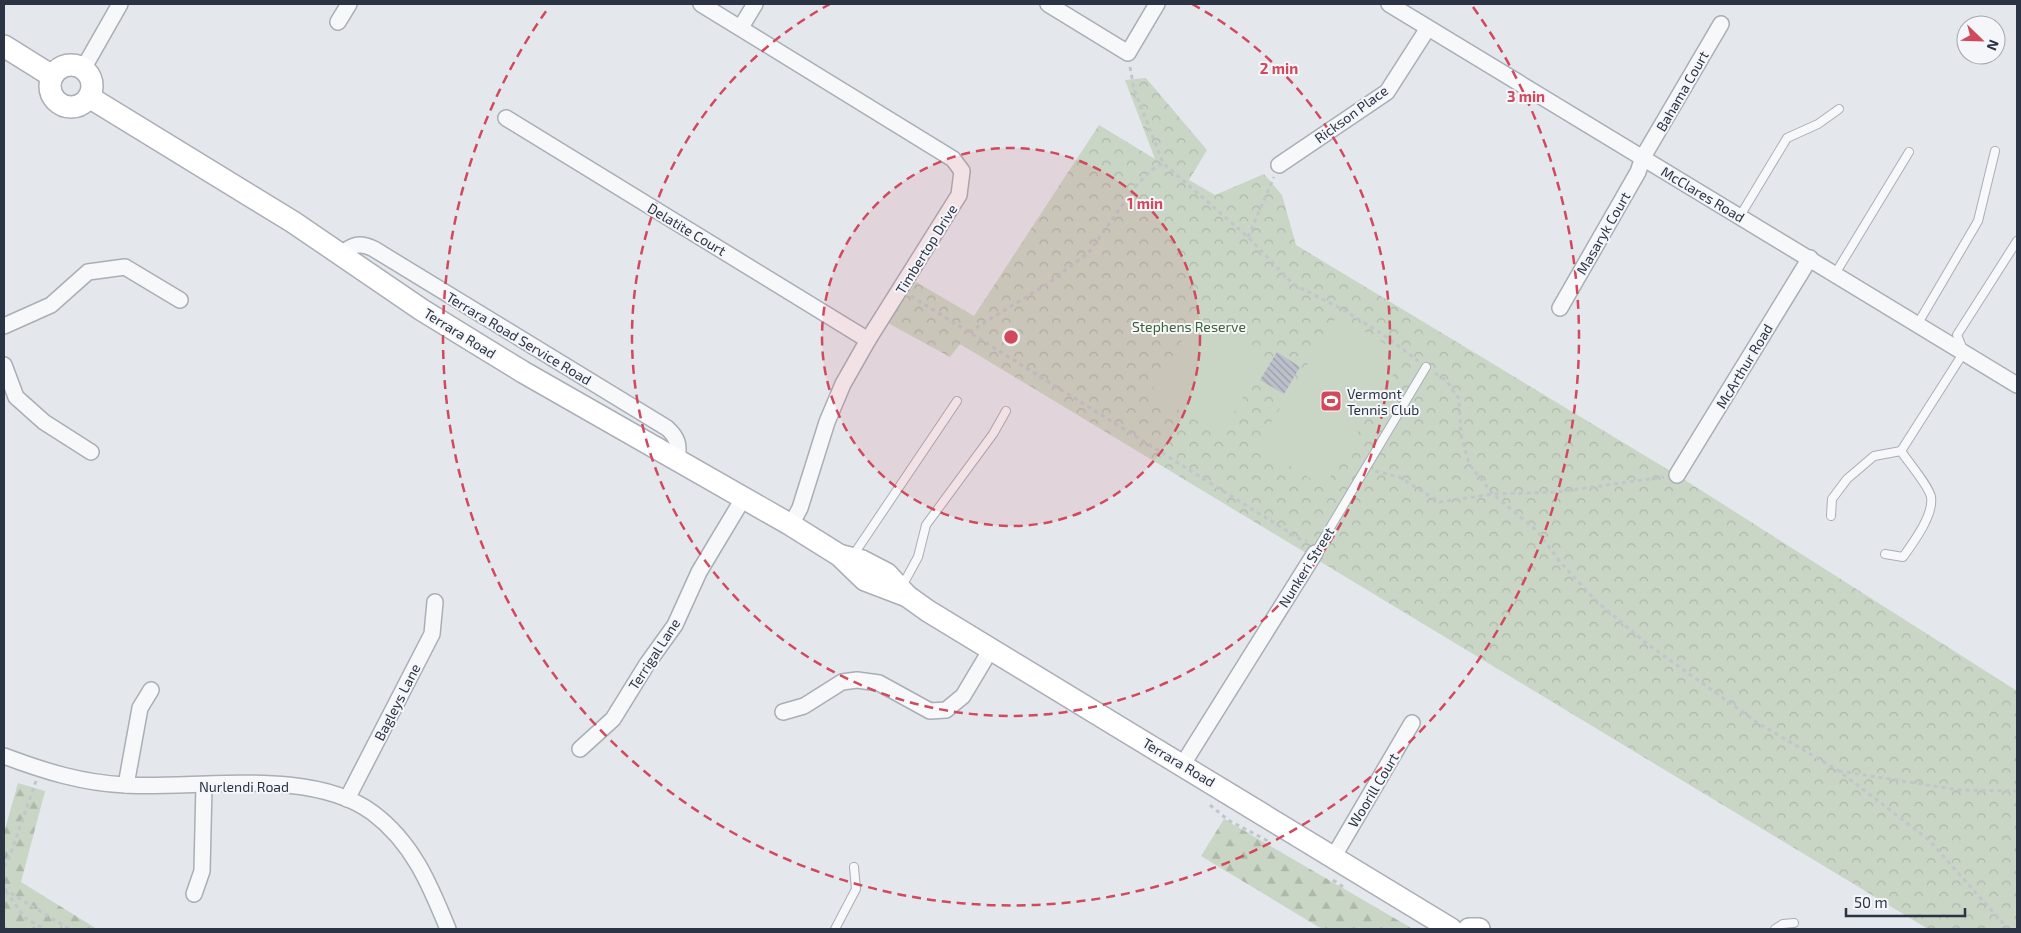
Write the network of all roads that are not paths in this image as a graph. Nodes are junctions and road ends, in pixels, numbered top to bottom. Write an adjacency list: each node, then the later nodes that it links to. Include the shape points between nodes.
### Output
1 (120, 4): 14 (street)
2 (349, 4): 9 (street)
3 (701, 4): 11 (street, Timbertop Drive)
4 (755, 4): 11 (street)
5 (1048, 4): 6 (street, via 1128,53)
6 (1157, 4)
7 (1389, 4): 8 (street, McClares Road)
8 (1405, 8): 12 (street, McClares Road)
9 (338, 22)
10 (1721, 24): 21 (street, Bahama Court)
11 (740, 27): 31 (street, Timbertop Drive, via 953,159 962,170 959,195)
12 (1428, 28): 21 (street, McClares Road); 22 (street, Rickson Place, via 1387,92)
13 (4, 46): 15 (main road)
14 (83, 69): 15 (main road, via 63,66); 16 (main road, via 92,81)
15 (52, 76): 16 (main road, via 50,94 60,105 71,108)
16 (89, 97): 41 (main road, Terrara Road, via 293,222 422,310 515,367)
17 (1839, 109): 23 (lane, via 1818,124 1787,138)
18 (506, 118): 31 (street, Delatite Court)
19 (1995, 151): 29 (lane, via 1978,221)
20 (1909, 152): 26 (lane)
21 (1643, 157): 23 (street, McClares Road); 28 (street, Masaryk Court, via 1638,172)
22 (1279, 165)
23 (1740, 216): 25 (street, McClares Road)
24 (2017, 241): 32 (lane, via 1957,335)
25 (1810, 258): 26 (street, McClares Road); 40 (street, McArthur Road)
26 (1835, 274): 29 (street, McClares Road)
27 (180, 300): 30 (street, via 126,267 88,272 51,304)
28 (1560, 308)
29 (1917, 325): 32 (street, McClares Road)
30 (4, 326)
31 (868, 340): 43 (street, Timbertop Drive, via 843,384 800,508)
32 (1964, 352): 35 (street, McClares Road); 38 (lane)
33 (4, 365): 39 (street, via 16,397 44,422)
34 (1426, 368): 44 (lane, Nunkeri Street)
35 (2017, 385)
36 (957, 401): 46 (lane)
37 (1006, 411): 47 (lane, via 993,434 926,525 918,557)
38 (1901, 451): 42 (lane, via 1874,456 1847,479 1832,499); 45 (lane, via 1931,496 1930,506 1920,533 1903,557)
39 (91, 452)
40 (1677, 475)
41 (744, 497): 43 (main road, Terrara Road); 53 (street, Terrigal Lane, via 699,572 675,625 613,719)
42 (1831, 516)
43 (791, 525): 46 (main road, Terrara Road)
44 (1317, 548): 55 (street, Nunkeri Street)
45 (1885, 554)
46 (846, 559): 47 (main road, Terrara Road, via 866,580)
47 (902, 593): 49 (main road, Terrara Road)
48 (435, 602): 58 (street, Bagleys Lane, via 432,634)
49 (992, 649): 51 (street, via 963,696 946,710 930,711 879,684 857,680 842,682 804,706); 55 (main road, Terrara Road)
50 (151, 690): 56 (street, via 140,708)
51 (783, 712)
52 (1412, 723): 59 (street, Woorill Court)
53 (580, 749)
54 (4, 756): 56 (street, Nurlendi Road, via 81,781)
55 (1183, 764): 59 (main road, Terrara Road)
56 (126, 785): 57 (street, Nurlendi Road)
57 (204, 785): 58 (street, Nurlendi Road, via 275,784 309,788); 61 (street, via 202,870)
58 (347, 799): 63 (street, Nurlendi Road, via 372,812 410,851 426,875)
59 (1334, 856): 65 (main road, Terrara Road)
60 (854, 867): 64 (lane, via 856,889)
61 (194, 894)
62 (1794, 923): 68 (lane)
63 (448, 929)
64 (835, 929)
65 (1451, 929)
66 (1469, 929): 67 (main road)
67 (1480, 929)
68 (1775, 929)

